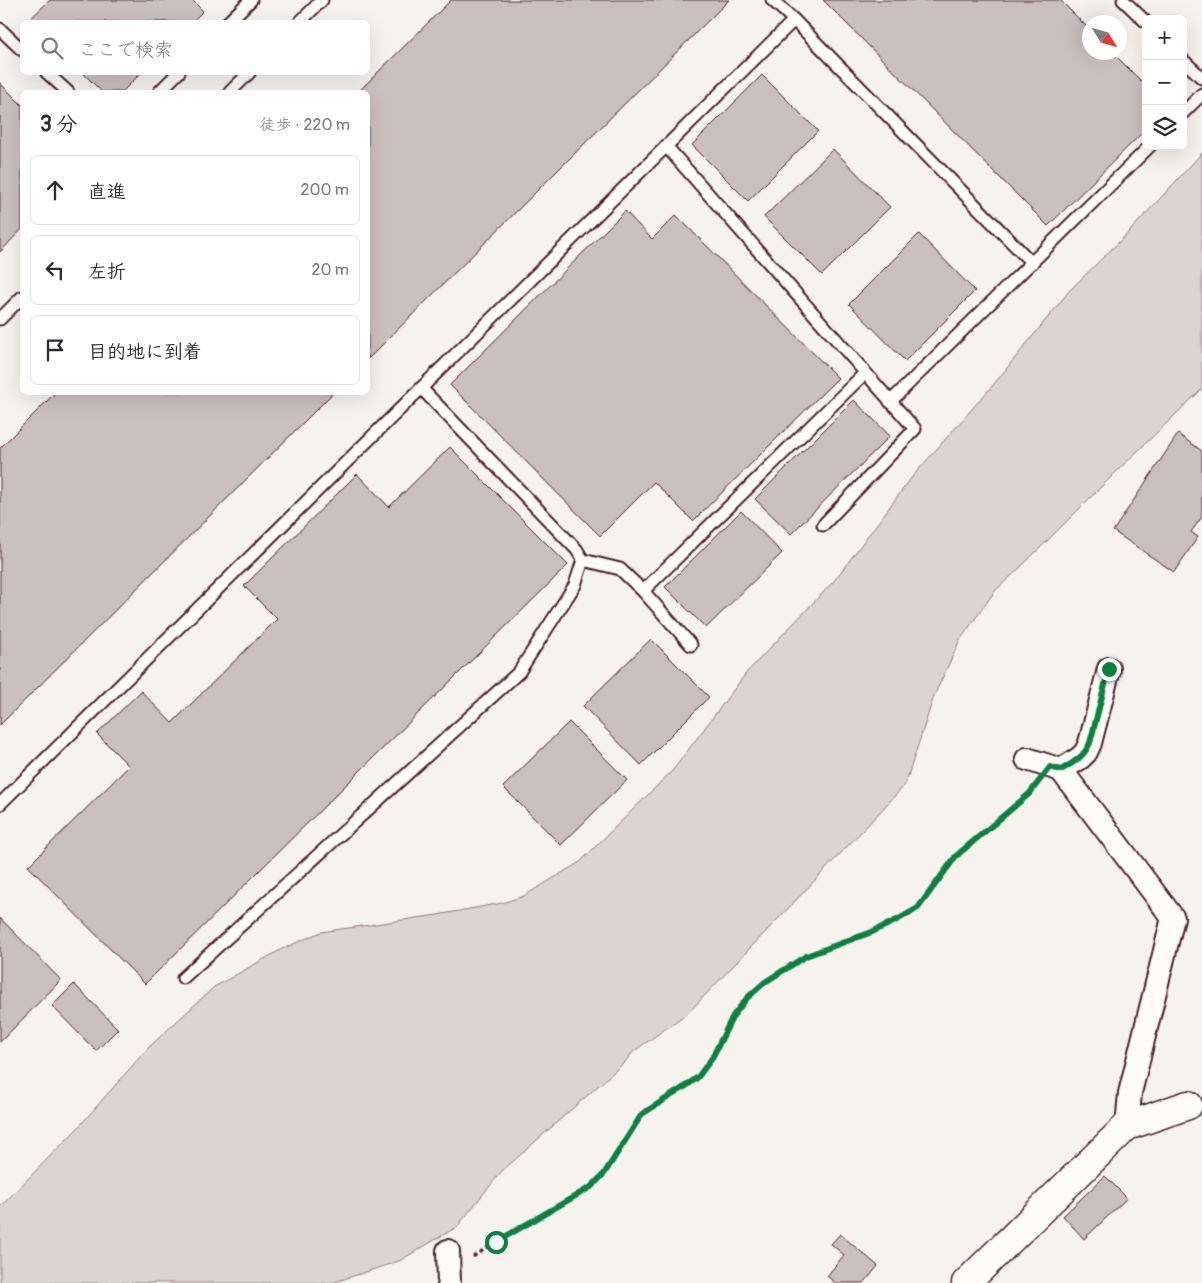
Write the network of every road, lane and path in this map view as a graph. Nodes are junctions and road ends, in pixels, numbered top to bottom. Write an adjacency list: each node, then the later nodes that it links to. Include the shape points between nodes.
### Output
1 (251, 0): 6 (lane)
2 (322, 0): 7 (lane)
3 (772, 0): 8 (lane)
4 (1123, 0): 5 (lane)
5 (1142, 18)
6 (230, 20)
7 (302, 20)
8 (794, 20): 21 (lane); 23 (lane)
9 (0, 29): 10 (lane)
10 (20, 48)
11 (1187, 64): 15 (lane)
12 (49, 75): 16 (lane)
13 (176, 75): 17 (lane)
14 (247, 75): 18 (lane)
15 (1202, 78)
16 (66, 90)
17 (161, 90)
18 (232, 90)
19 (1202, 94): 20 (lane)
20 (1187, 109)
21 (666, 146): 26 (lane); 27 (lane)
22 (1146, 150): 23 (lane)
23 (1032, 263): 28 (lane)
24 (20, 299): 25 (lane)
25 (0, 319)
26 (865, 373): 28 (lane); 31 (lane)
27 (421, 388): 30 (lane); 36 (lane)
28 (890, 402): 29 (lane, via 916,429)
29 (822, 525)
30 (583, 560): 31 (lane, via 620,570); 37 (lane, via 575,585 519,672)
31 (643, 591): 32 (lane)
32 (691, 645)
33 (1109, 669): 35 (street, via 1086,752)
34 (1026, 759): 35 (street)
35 (1056, 768): 39 (street, via 1173,918 1130,1093); 41 (path, via 956,856 918,908 872,932 806,956 765,982 733,1016 712,1058 698,1077 642,1114 604,1174 591,1187 496,1242)
36 (0, 804)
37 (183, 978)
38 (1188, 1105): 39 (street)
39 (1127, 1126): 42 (street)
40 (448, 1250): 41 (street)
41 (449, 1278)
42 (966, 1283)

